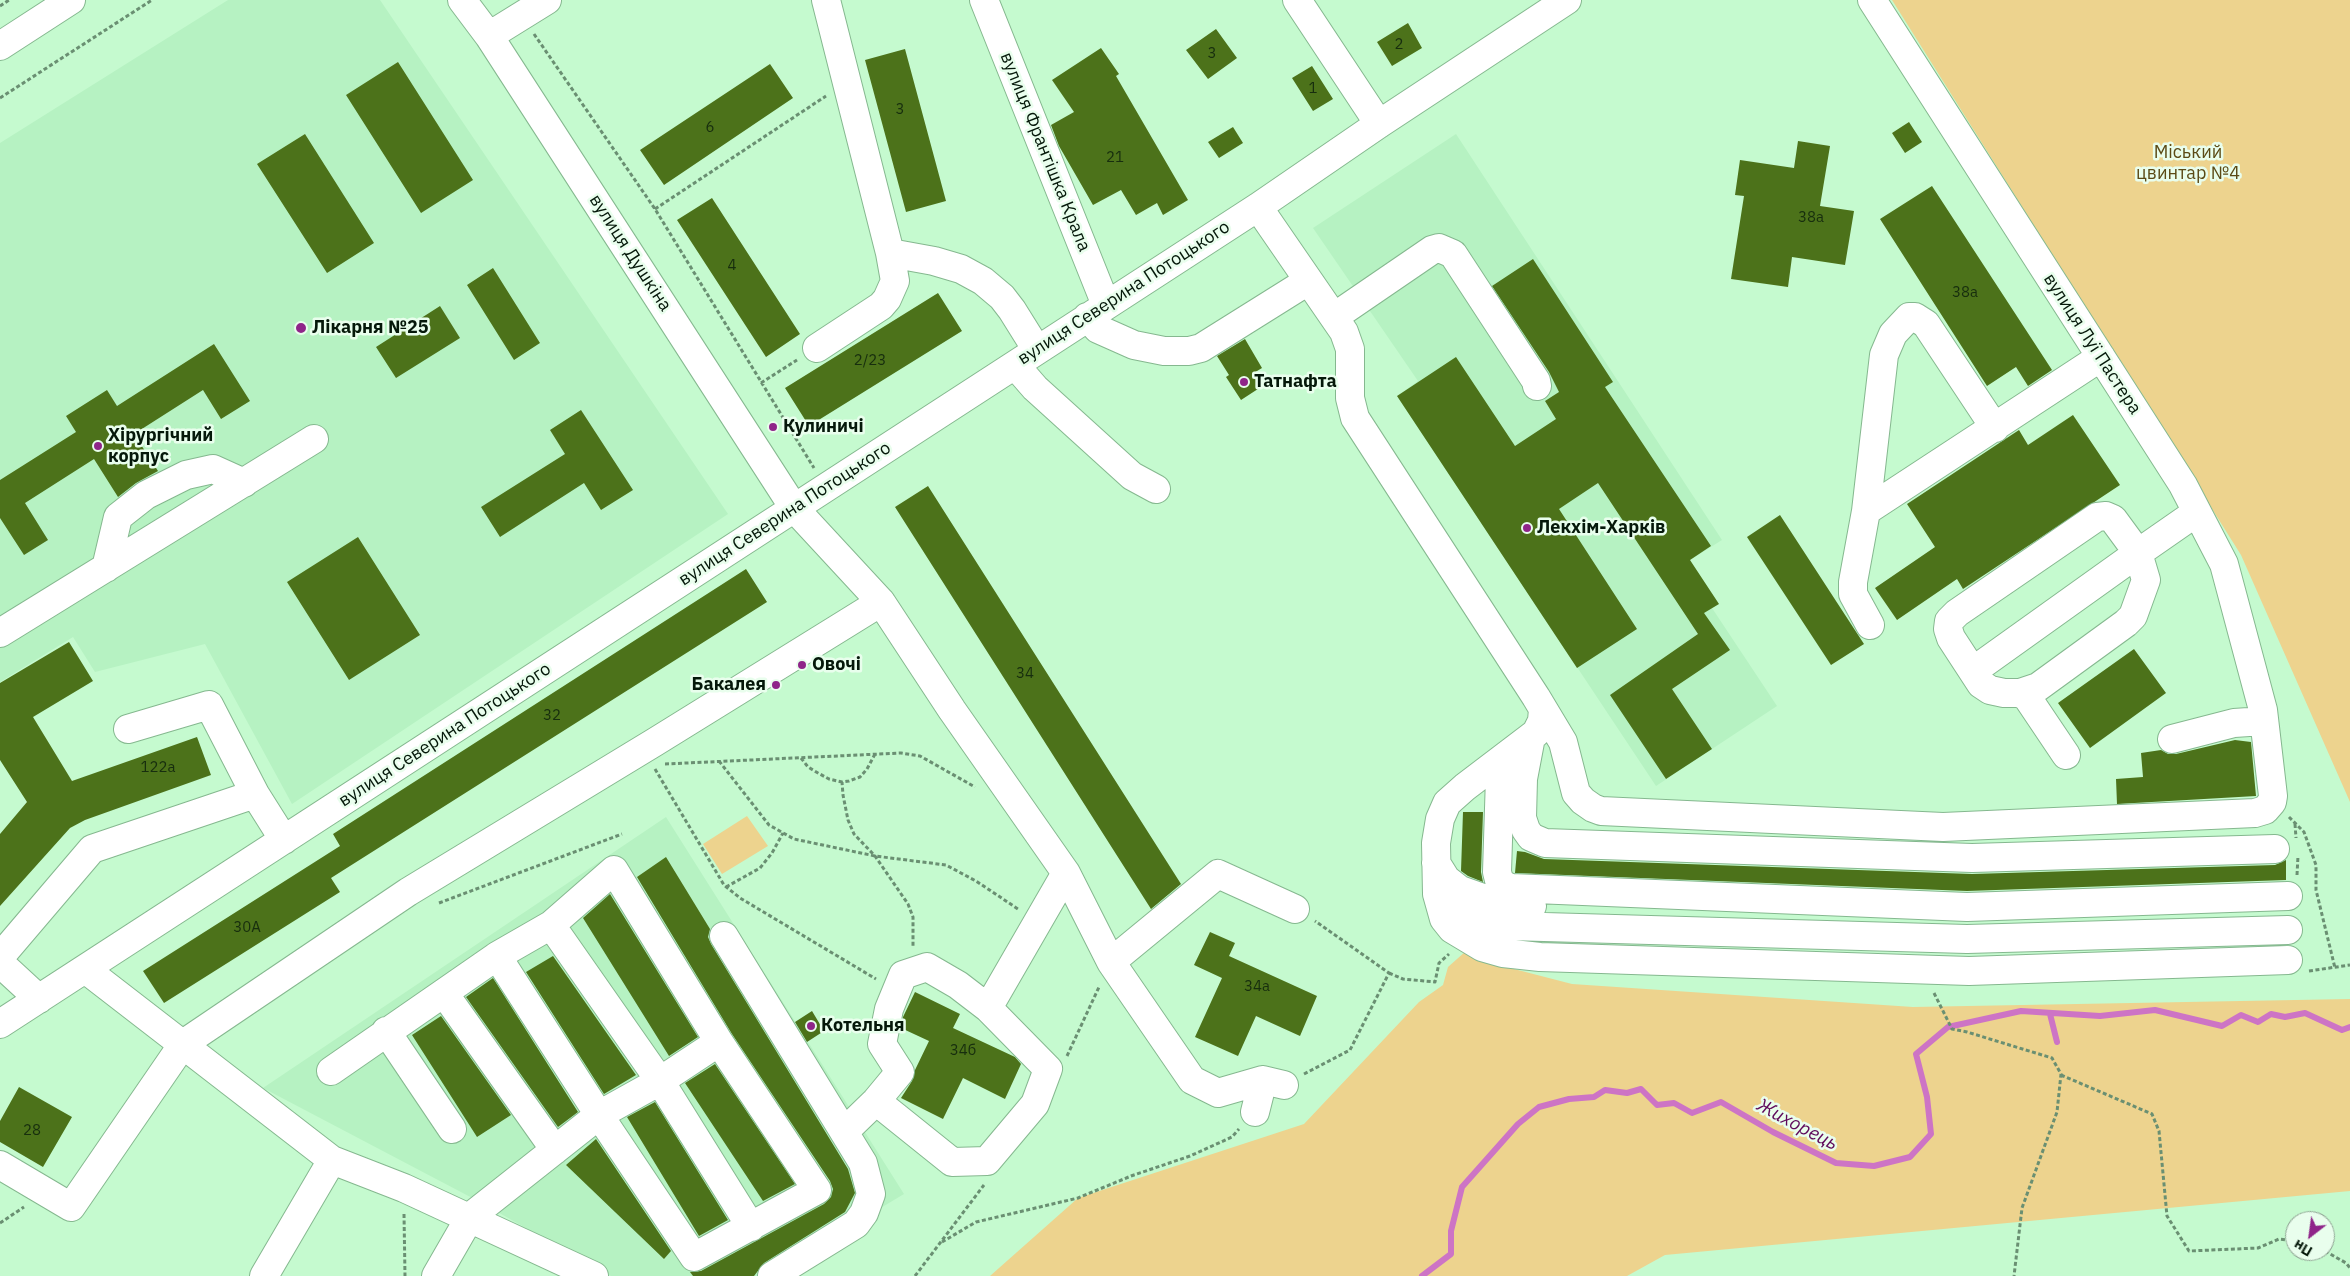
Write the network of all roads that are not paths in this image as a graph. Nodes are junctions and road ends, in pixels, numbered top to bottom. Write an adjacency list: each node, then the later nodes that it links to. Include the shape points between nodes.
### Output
1 (462, 0): 9 (street, вулиця Душкіна)
2 (547, 0): 9 (street)
3 (826, 0): 13 (street)
4 (984, 0): 15 (street, вулиця Франтішка Крала)
5 (1297, 0): 11 (street)
6 (1567, 0): 11 (street, вулиця Северина Потоцького)
7 (1872, 0): 19 (street, вулиця Луї Пастера)
8 (57, 4): 10 (street)
9 (490, 36): 25 (street, вулиця Душкіна)
10 (0, 46)
11 (1379, 124): 12 (street, вулиця Северина Потоцького)
12 (1258, 207): 14 (street); 15 (street, вулиця Северина Потоцького)
13 (890, 253): 17 (street, via 895,281 887,299); 18 (street, via 961,269 983,282 1012,310)
14 (1308, 281): 15 (street, via 1201,348 1189,351 1164,351 1134,345 1098,329); 16 (street)
15 (1096, 311): 18 (street, вулиця Северина Потоцького)
16 (1334, 317): 20 (street, via 1432,250 1440,248 1453,254); 35 (street, via 1350,349 1350,398 1355,418)
17 (817, 348)
18 (1026, 357): 24 (street, via 1035,388 1132,476); 25 (street, вулиця Северина Потоцького)
19 (2101, 357): 21 (street); 27 (street, вулиця Луї Пастера)
20 (1537, 386)
21 (1995, 428): 26 (street); 26 (street, via 1926,324 1915,317 1909,318 1893,334 1884,355)
22 (314, 440): 23 (street)
23 (244, 483): 29 (street); 29 (street, via 213,469 186,475 146,495 118,518)
24 (1156, 489)
25 (794, 508): 30 (street, вулиця Душкіна); 43 (street, вулиця Северина Потоцького)
26 (1866, 512): 31 (street, via 1853,594)
27 (2197, 512): 28 (street); 36 (street, вулиця Луї Пастера, via 2224,564)
28 (2138, 553): 33 (street); 33 (street, via 2113,519 2097,517 1957,613 1949,621 1950,638); 34 (street, via 2146,580 2133,616 2038,687)
29 (106, 568): 32 (street)
30 (881, 602): 46 (street, вулиця Душкіна); 63 (street, via 408,892)
31 (1870, 625)
32 (0, 634)
33 (1973, 672): 34 (street, via 1990,690 2004,694)
34 (2020, 693): 40 (street, via 2027,698)
35 (1543, 709): 36 (street, вулиця Луї Пастера, via 1567,753 1576,793 1583,802 1601,811 1943,827 2265,810 2273,796); 38 (street, via 1542,721)
36 (2263, 716): 39 (street)
37 (128, 729): 42 (street, via 210,705)
38 (1531, 737): 41 (street); 44 (street, via 1523,779 1522,818 1531,837 1545,843 1972,858)
39 (2172, 739)
40 (2066, 755)
41 (1505, 757): 45 (street, via 1447,803 1440,820); 51 (street, via 1500,777 1497,872 1499,880 1511,888 1967,907)
42 (255, 794): 43 (street); 53 (street, via 92,849)
43 (284, 840): 56 (street, вулиця Северина Потоцького)
44 (2275, 849)
45 (1436, 863): 47 (street); 51 (street, via 1446,880 1460,890 1512,905)
46 (1066, 874): 54 (street, вулиця Душкіна); 59 (street)
47 (1440, 907): 51 (street, via 1449,906 1487,922 1509,926 1967,939); 51 (street, via 1452,929 1482,947 1540,957 1969,971)
48 (1295, 909): 54 (street, via 1218,874)
49 (552, 925): 52 (street); 62 (street, via 614,870); 65 (street)
50 (724, 936): 70 (street)
51 (2287, 936)
52 (497, 956): 57 (street); 68 (street)
53 (0, 957)
54 (1111, 962): 67 (street, вулиця Душкіна, via 1192,1080 1218,1093 1274,1082)
55 (0, 963): 58 (street)
56 (85, 969): 58 (street, вулиця Северина Потоцького); 63 (street)
57 (444, 992): 61 (street); 71 (street)
58 (39, 999): 60 (street, вулиця Северина Потоцького)
59 (988, 1008): 66 (street, via 927,967 905,981 889,1009 882,1044 900,1072); 66 (street, via 1048,1069 1035,1104 987,1161 952,1162)
60 (0, 1024)
61 (386, 1031): 64 (street); 69 (street)
62 (719, 1042): 65 (street); 75 (street, via 817,1190)
63 (183, 1044): 72 (street); 73 (street, via 71,1207)
64 (331, 1071)
65 (660, 1081): 68 (street); 75 (street)
66 (876, 1100): 70 (street)
67 (1255, 1112)
68 (599, 1115): 71 (street); 75 (street, via 694,1257)
69 (452, 1129)
70 (844, 1132): 79 (street, via 863,1163 871,1194 864,1213 842,1235)
71 (555, 1150): 74 (street)
72 (332, 1160): 74 (street); 76 (street)
73 (0, 1165)
74 (470, 1217): 77 (street); 78 (street)
75 (751, 1227)
76 (264, 1276)
77 (436, 1276)
78 (594, 1276)
79 (772, 1276)

